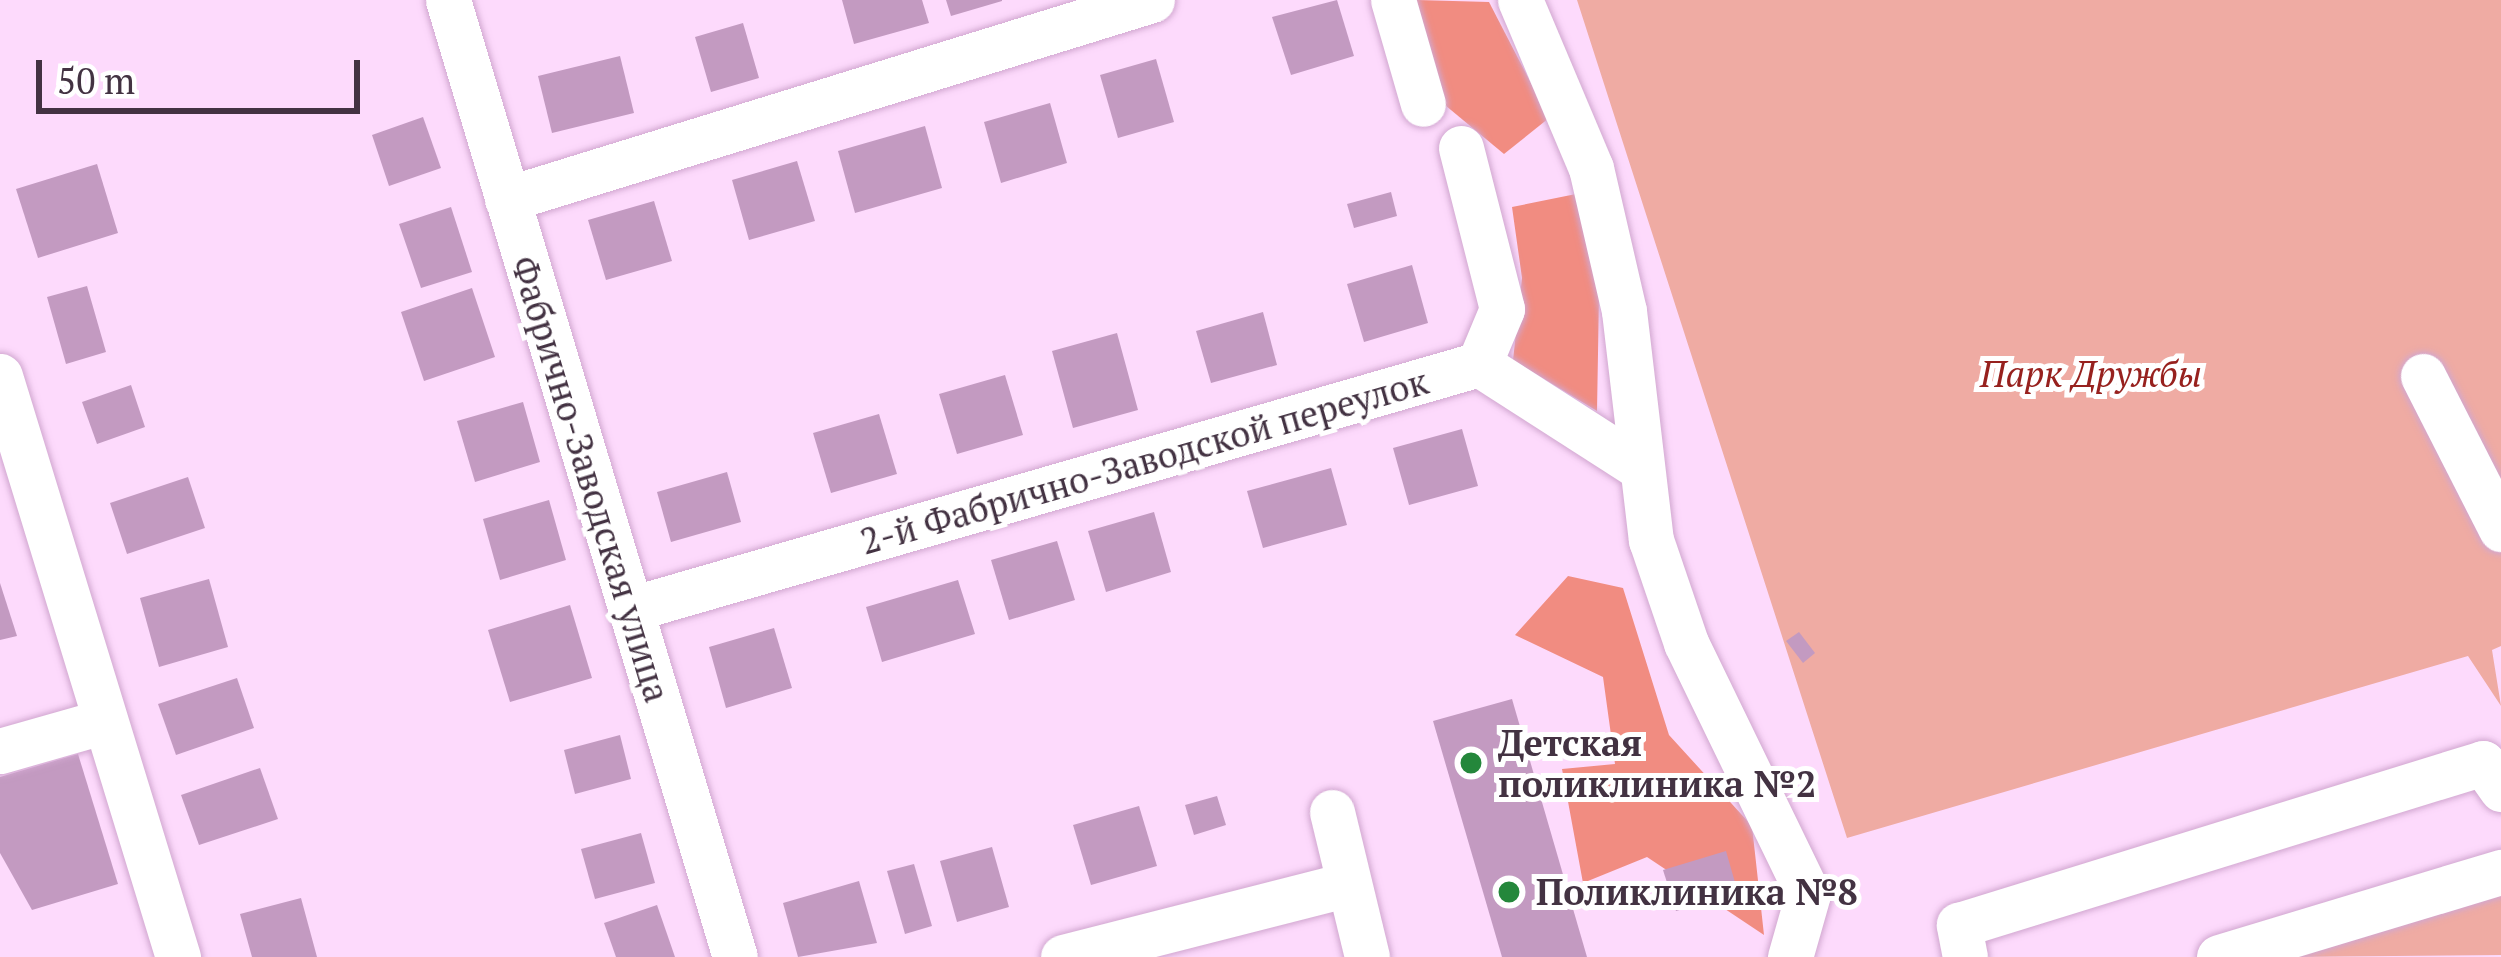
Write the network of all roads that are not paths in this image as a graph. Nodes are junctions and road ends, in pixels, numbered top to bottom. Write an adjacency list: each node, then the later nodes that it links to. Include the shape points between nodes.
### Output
1 (448, 0): 7 (street, Фабрично-Заводская улица)
2 (1152, 0): 7 (street)
3 (1394, 0): 5 (street)
4 (1520, 0): 11 (street, via 1591,167 1624,311)
5 (1423, 104)
6 (1461, 148): 8 (street, via 1502,309)
7 (507, 199): 13 (street, Фабрично-Заводская улица)
8 (1480, 364): 11 (street); 13 (street, 2-й Фабрично-Заводской переулок)
9 (0, 376): 14 (street)
10 (2423, 376): 12 (street)
11 (1635, 464): 24 (street, via 1686,643 1808,894)
12 (2501, 529)
13 (631, 609): 21 (street, Фабрично-Заводская улица)
14 (105, 721): 15 (street); 20 (street)
15 (0, 751)
16 (2501, 789): 25 (street, via 2483,763 1959,925)
17 (1332, 812): 19 (street)
18 (2501, 872): 26 (street)
19 (1346, 885): 22 (street); 23 (street)
20 (178, 957)
21 (735, 957)
22 (1063, 957)
23 (1367, 957)
24 (1790, 957)
25 (1965, 957)
26 (2219, 957)

